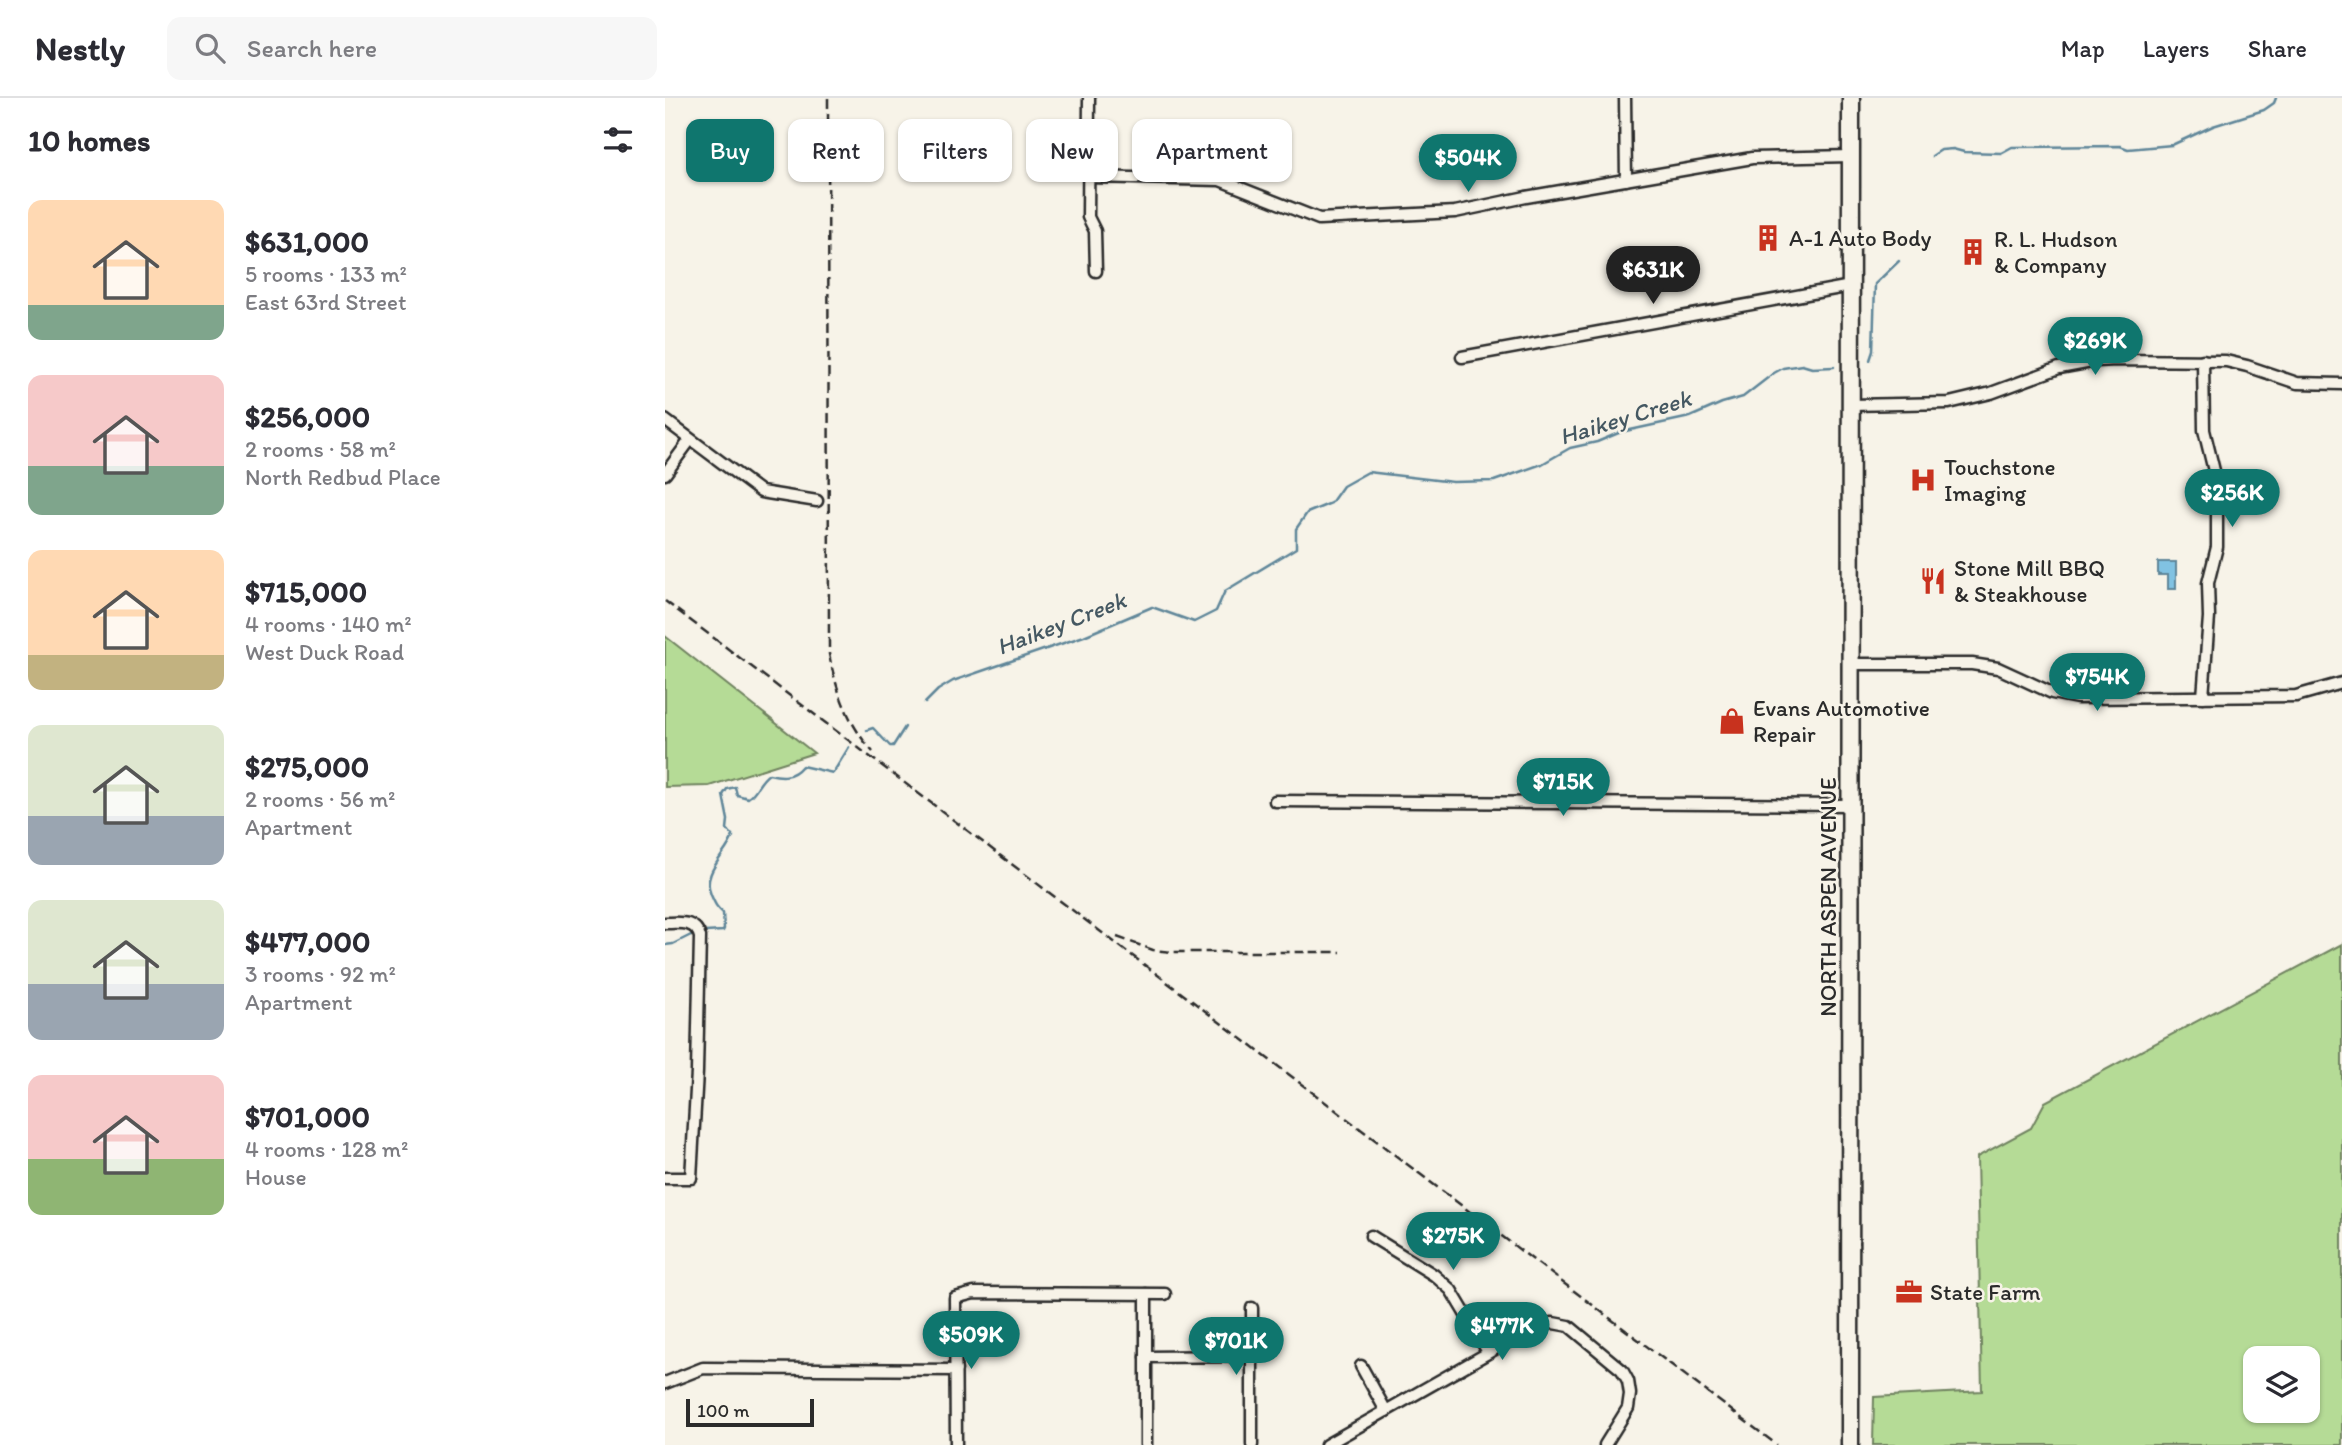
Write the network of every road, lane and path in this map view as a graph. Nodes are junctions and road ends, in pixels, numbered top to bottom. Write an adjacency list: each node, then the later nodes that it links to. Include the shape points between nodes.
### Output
1 (1089, 98): 4 (street)
2 (1625, 98): 7 (street)
3 (1851, 98): 5 (main road, NORTH ASPEN AVENUE)
4 (1089, 119)
5 (1851, 156): 7 (street, via 1752,158); 10 (main road, NORTH ASPEN AVENUE)
6 (1118, 178): 7 (street, via 1220,180 1319,219 1455,212)
7 (1626, 180)
8 (1089, 182): 9 (street)
9 (1095, 271)
10 (1851, 286): 11 (street); 14 (main road, NORTH ASPEN AVENUE)
11 (1462, 357)
12 (2203, 360): 13 (street, via 2237,363 2297,383); 14 (street, via 2097,361 2059,368 1949,404); 21 (street, via 2204,429 2215,475 2217,547 2208,583)
13 (2342, 384)
14 (1851, 405): 19 (main road, NORTH ASPEN AVENUE)
15 (665, 420): 16 (street)
16 (690, 440): 17 (street); 18 (street, via 761,492)
17 (665, 474)
18 (817, 501)
19 (1852, 664): 21 (street, via 1972,664 1997,668 2052,693 2077,698); 23 (main road, NORTH ASPEN AVENUE)
20 (2342, 682): 21 (street, via 2296,696)
21 (2203, 697)
22 (1275, 801): 23 (street)
23 (1851, 805): 42 (main road, NORTH ASPEN AVENUE)
24 (665, 923): 25 (street, via 689,924 697,928 700,937 691,1178)
25 (665, 1178)
26 (1371, 1236): 30 (street, via 1451,1290)
27 (1146, 1294): 28 (street); 32 (street); 34 (street, via 974,1293 955,1298)
28 (1165, 1294)
29 (1252, 1308): 31 (street)
30 (1488, 1352): 36 (street); 41 (street, via 1539,1324 1569,1326 1622,1370 1628,1381 1627,1408)
31 (1252, 1356): 32 (street); 39 (street)
32 (1146, 1357): 38 (street)
33 (1361, 1366): 36 (street)
34 (956, 1370): 35 (street, via 703,1368); 37 (street)
35 (665, 1382)
36 (1386, 1411): 40 (street)
37 (956, 1445)
38 (1146, 1445)
39 (1252, 1445)
40 (1326, 1445)
41 (1605, 1445)
42 (1850, 1445)

